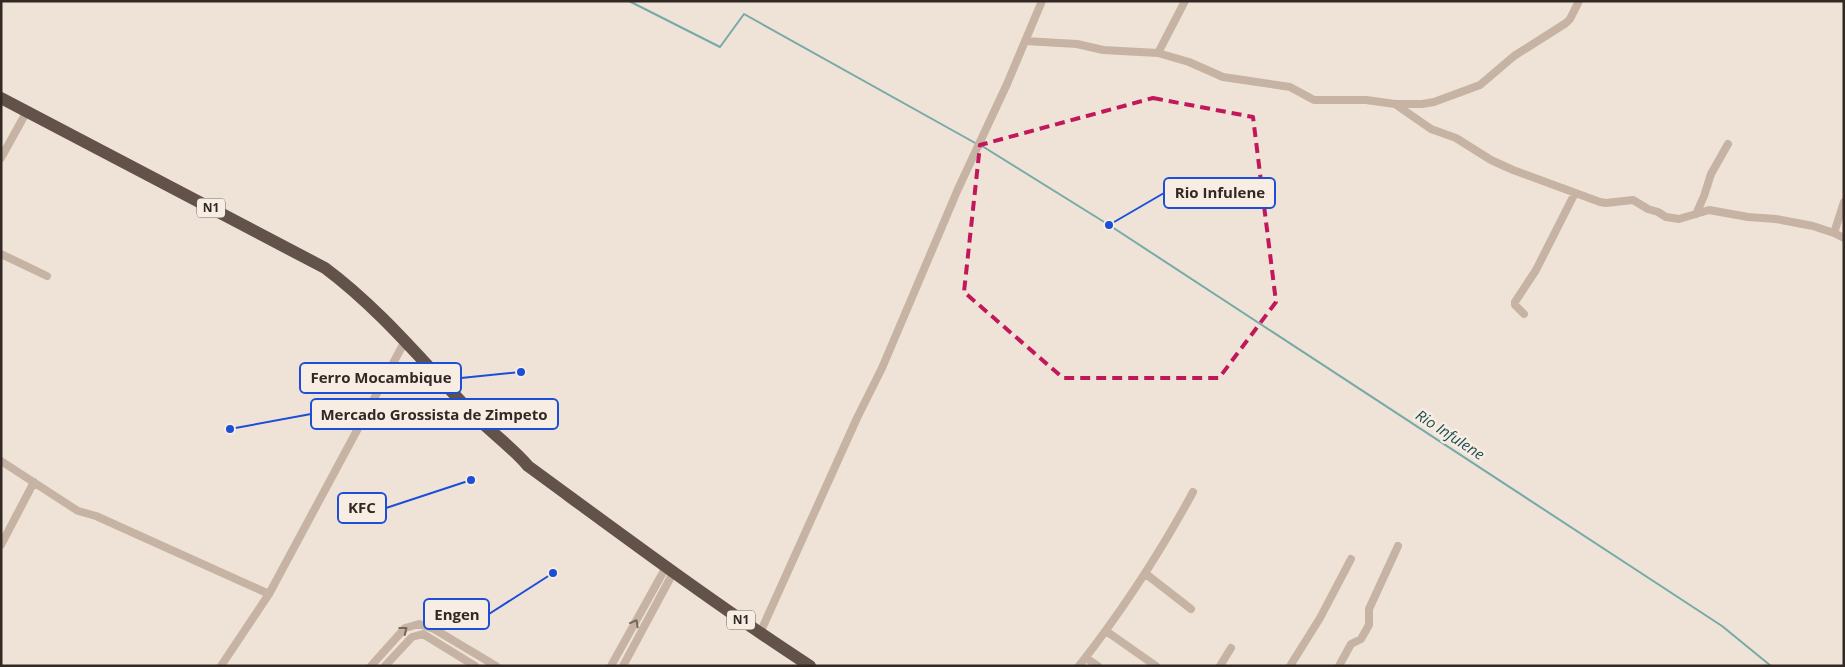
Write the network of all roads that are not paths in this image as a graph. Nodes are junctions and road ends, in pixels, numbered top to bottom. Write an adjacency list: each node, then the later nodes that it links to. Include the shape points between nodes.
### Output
1 (1042, 1): 4 (street)
2 (1185, 1): 5 (street)
3 (1579, 1): 7 (street, via 1566,23 1514,56 1480,85 1434,102)
4 (1025, 42): 5 (street); 31 (street, via 882,368)
5 (1158, 53): 7 (street, via 1223,77 1290,87 1314,100 1372,100)
6 (1, 98): 8 (highway, N1)
7 (1395, 104): 11 (street, via 1430,129 1456,138 1491,160)
8 (27, 111): 10 (street); 19 (highway, N1, via 317,264 360,296)
9 (1728, 144): 13 (street, via 1711,174)
10 (1, 158)
11 (1575, 193): 13 (street, via 1606,203 1633,200 1670,218); 18 (street, via 1536,270 1515,302)
12 (1844, 202): 14 (street)
13 (1696, 214): 14 (street, via 1712,210 1728,215 1796,222)
14 (1834, 233): 15 (street)
15 (1844, 238)
16 (1, 254): 17 (street)
17 (47, 276)
18 (1524, 314)
19 (405, 341): 26 (highway, N1, via 483,425 528,466); 28 (street)
20 (1, 461): 21 (street)
21 (34, 482): 23 (street); 28 (street, via 78,511 96,516)
22 (1193, 492): 27 (street)
23 (1, 544)
24 (1398, 546): 47 (street, via 1369,609 1369,625 1361,640 1351,644)
25 (1351, 559): 46 (street)
26 (669, 570): 31 (highway, N1); 39 (street, one-way to 26); 40 (street)
27 (1146, 574): 29 (street); 30 (street)
28 (269, 594): 34 (street)
29 (1191, 609)
30 (1106, 631): 33 (street); 44 (street)
31 (760, 634): 41 (highway, N1)
32 (1231, 648): 45 (street)
33 (1086, 658): 42 (street); 43 (street)
34 (221, 666)
35 (371, 666): 38 (street, one-way to 38, via 405,628 419,624 434,629)
36 (385, 666): 37 (street, via 412,637 424,634)
37 (474, 666)
38 (496, 666)
39 (612, 666)
40 (623, 666)
41 (810, 666)
42 (1079, 666)
43 (1098, 666)
44 (1156, 666)
45 (1220, 666)
46 (1290, 666)
47 (1339, 666)

